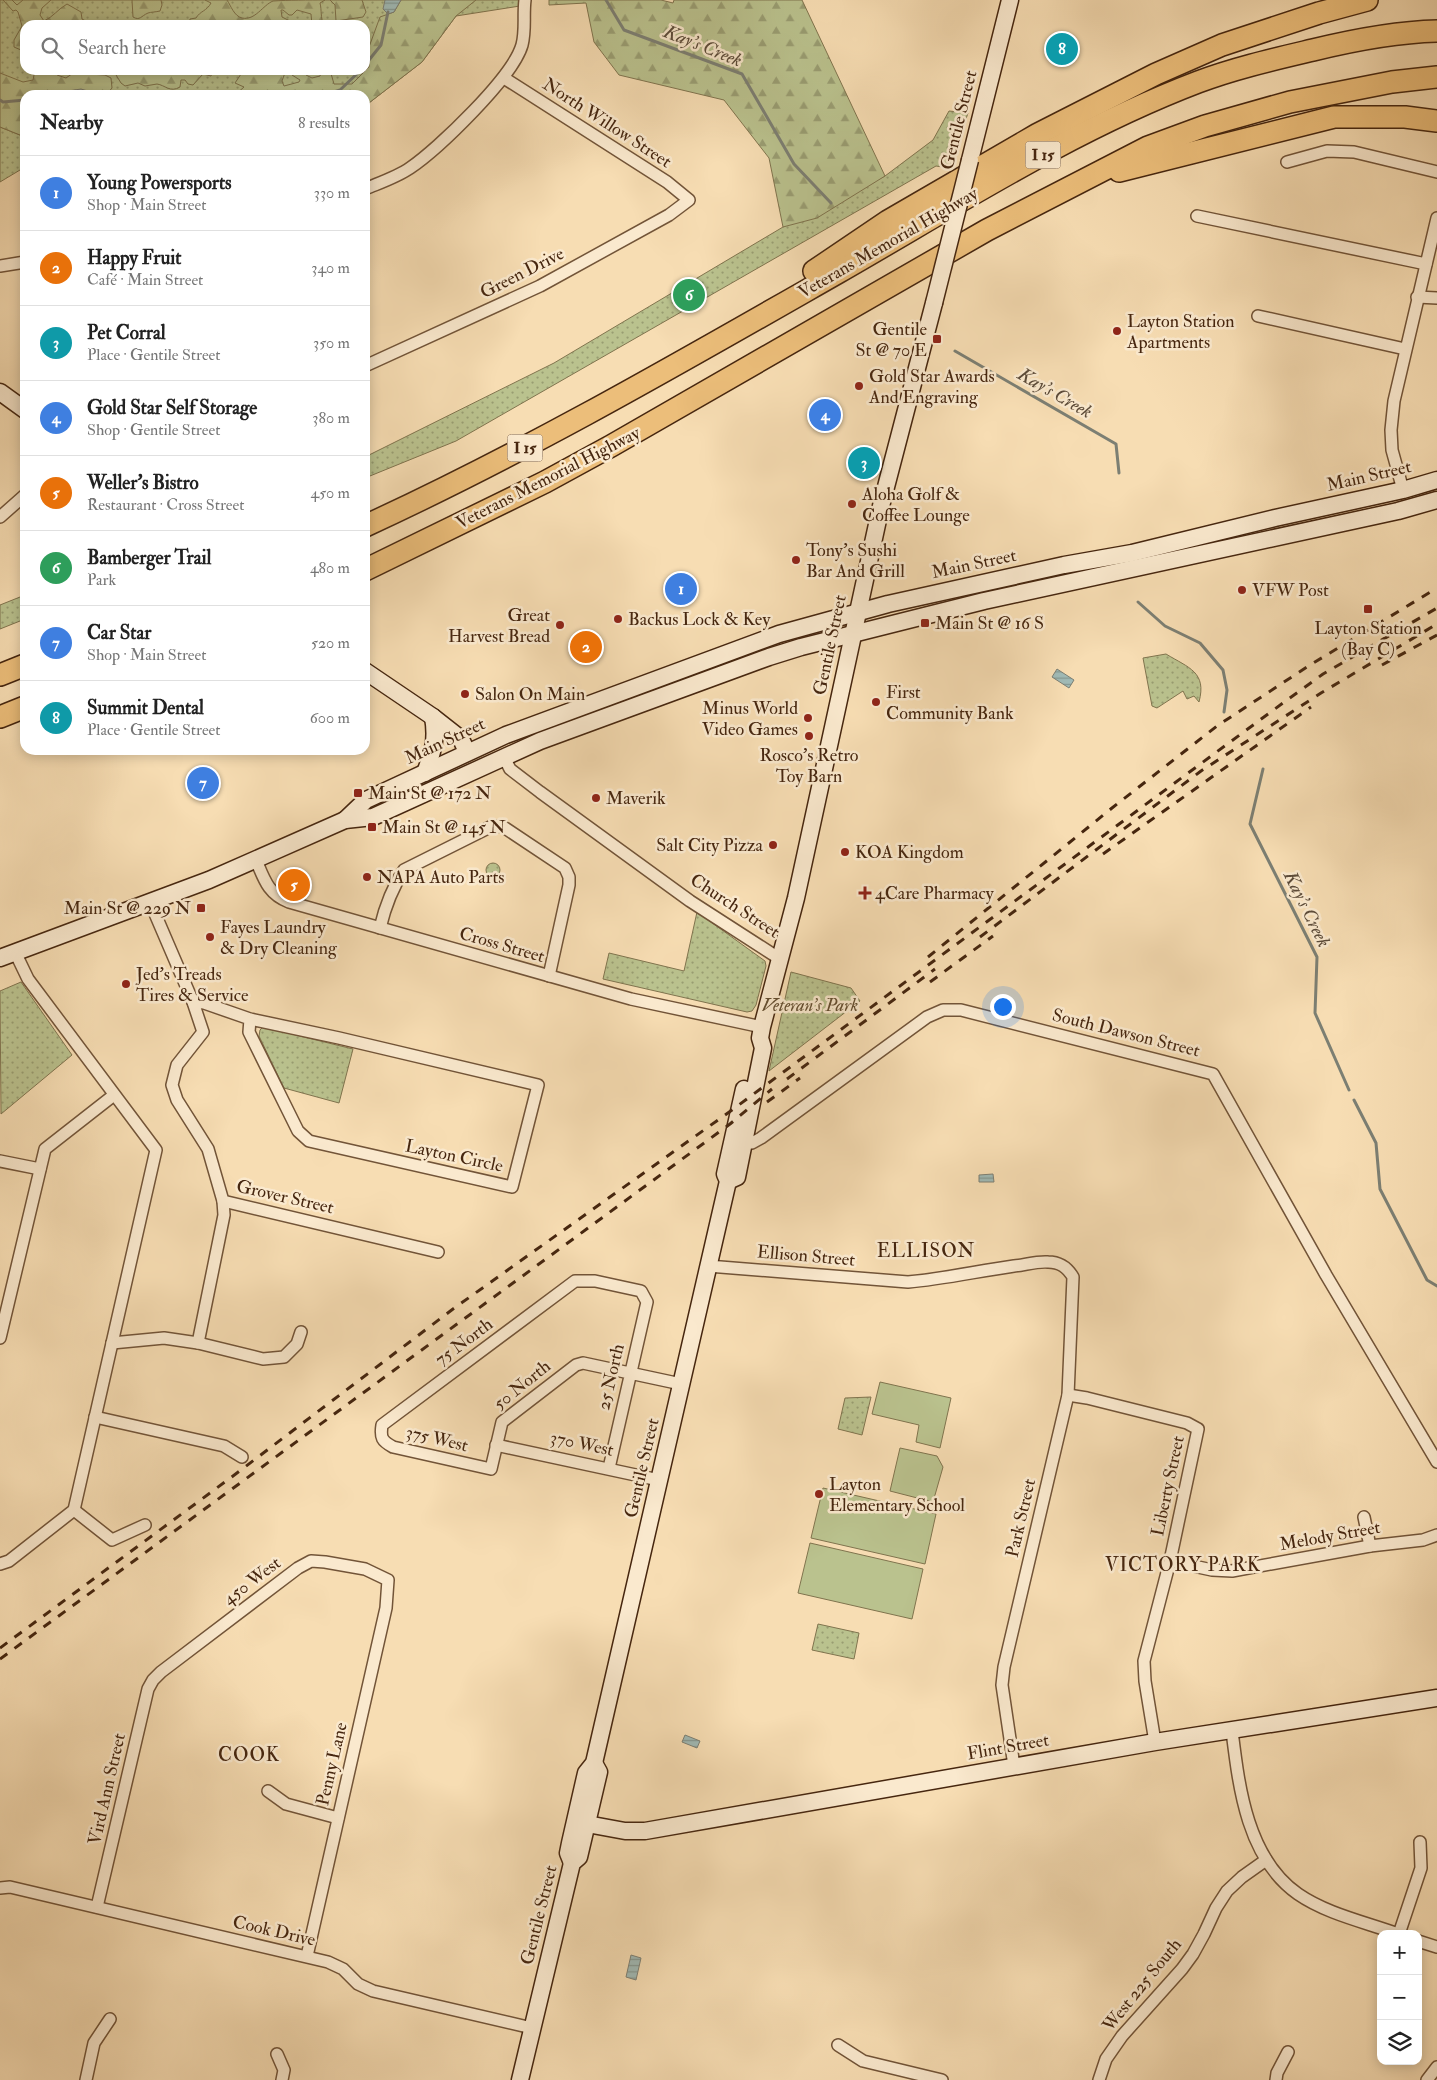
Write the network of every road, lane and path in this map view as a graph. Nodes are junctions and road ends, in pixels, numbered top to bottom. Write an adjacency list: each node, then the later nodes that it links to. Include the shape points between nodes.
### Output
1 (526, 0): 6 (street, via 522,46)
2 (1010, 0): 33 (main road, Gentile Street, bridge, via 881,506)
3 (1368, 0): 22 (highway, via 1222,45 1156,74 1038,134 888,221)
4 (1437, 31): 22 (highway, Veterans Memorial Highway / I 15, via 1346,42 1277,58 1200,81 1118,116)
5 (1437, 77): 10 (highway, Veterans Memorial Highway / I 15, via 1392,82 1290,102 1205,126 1148,147)
6 (504, 78): 11 (street, via 409,169); 12 (street, North Willow Street, via 667,182)
7 (1437, 121): 10 (highway, via 1405,117 1334,117)
8 (1286, 162): 9 (street, via 1327,151 1345,152)
9 (1437, 172)
10 (1085, 180): 32 (highway, Veterans Memorial Highway / I 15, via 987,230 620,442)
11 (370, 187)
12 (689, 200): 23 (street, Green Drive, via 669,215 540,286)
13 (1197, 216): 16 (street)
14 (1437, 218): 16 (street)
15 (20, 263): 17 (street)
16 (1426, 264): 18 (street)
17 (0, 266)
18 (1417, 297): 19 (street); 21 (street)
19 (1437, 298)
20 (1258, 316): 21 (street)
21 (1405, 349): 27 (street, via 1391,430 1392,450)
22 (681, 362): 31 (highway, Veterans Memorial Highway / I 15, via 528,446)
23 (370, 364)
24 (0, 392): 25 (main road)
25 (20, 406)
26 (1437, 480): 27 (main road, Main Street)
27 (1403, 490): 33 (main road, Main Street, via 1132,553)
28 (20, 500): 30 (street)
29 (1437, 500): 34 (main road, Main Street)
30 (0, 517)
31 (370, 524)
32 (370, 568)
33 (858, 611): 34 (main road, Gentile Street); 39 (main road, Main Street, via 779,634)
34 (853, 633): 43 (main road, Main Street, via 769,657); 50 (main road, Gentile Street)
35 (20, 668): 37 (highway)
36 (370, 674): 41 (main road)
37 (0, 675)
38 (20, 709): 40 (highway)
39 (566, 712): 42 (main road, Main Street); 43 (main road, via 544,731 508,745)
40 (0, 717)
41 (433, 717): 42 (main road, via 461,739); 44 (main road, via 436,734)
42 (467, 752): 44 (main road, Main Street)
43 (504, 757): 45 (main road, Main Street, via 373,817); 50 (street, Church Street, via 510,770 540,792 690,901)
44 (424, 773): 45 (main road, Main Street, via 366,800)
45 (345, 820): 46 (main road, Main Street)
46 (256, 860): 47 (main road, Main Street); 48 (street, Cross Street, via 268,888 280,898)
47 (150, 902): 49 (main road, Main Street); 52 (street)
48 (380, 928): 51 (street, Cross Street); 51 (street, via 384,910 404,870 490,827 502,826 565,868 569,877)
49 (8, 955): 55 (street)
50 (780, 959): 54 (main road, Gentile Street)
51 (549, 976): 54 (street, Cross Street)
52 (193, 1002): 53 (street, Layton Circle); 60 (street, Grover Street, via 203,1032 177,1065 172,1085 176,1100 208,1149)
53 (250, 1019): 53 (street, Layton Circle, via 249,1032 298,1131 309,1141 512,1187 538,1085)
54 (761, 1032): 56 (main road, Gentile Street, via 763,1048); 59 (main road, Gentile Street, via 753,1046 725,1174)
55 (114, 1095): 58 (street, via 45,1149); 67 (street, via 156,1150)
56 (745, 1142): 59 (main road, Gentile Street, via 737,1177); 76 (street, South Dawson Street, via 752,1143 761,1138 927,1017 943,1010 961,1010 1213,1074 1326,1275)
57 (0, 1161): 58 (street)
58 (40, 1169): 66 (street)
59 (728, 1181): 62 (main road, Gentile Street)
60 (223, 1201): 61 (street, Grover Street); 68 (street, via 224,1215)
61 (438, 1252)
62 (708, 1266): 63 (street, Ellison Street, via 908,1282 940,1280 984,1270 1048,1262 1068,1268); 70 (main road, Gentile Street)
63 (1073, 1277): 71 (street, Park Street)
64 (644, 1294): 69 (street, 25 North, via 646,1302); 73 (street, 75 North, via 595,1280 575,1281 382,1425)
65 (301, 1332): 68 (street, via 297,1344 284,1357 263,1359)
66 (0, 1338)
67 (112, 1343): 68 (street, via 164,1338); 72 (street)
68 (198, 1343)
69 (629, 1372): 70 (street); 74 (street, 50 North, via 583,1363 576,1365 502,1422); 77 (street, 25 North)
70 (681, 1384): 79 (main road, Gentile Street)
71 (1068, 1395): 85 (street, Liberty Street, via 1187,1423 1198,1429); 93 (street, Park Street, via 1004,1667 1002,1685)
72 (95, 1417): 75 (street, via 224,1446); 80 (street)
73 (380, 1436): 78 (street, 375 West, via 393,1447)
74 (496, 1445): 77 (street, 370 West); 78 (street, 50 North)
75 (242, 1457)
76 (1437, 1462)
77 (609, 1468): 79 (street, 370 West)
78 (491, 1469)
79 (660, 1480): 92 (main road, Gentile Street)
80 (74, 1510): 82 (street, via 112,1540); 86 (street, via 9,1561)
81 (1364, 1517): 84 (street)
82 (145, 1525)
83 (1437, 1534): 84 (street, Melody Street, via 1423,1540)
84 (1370, 1546): 85 (street, Melody Street, via 1232,1571)
85 (1170, 1561): 91 (street, Liberty Street, via 1144,1661)
86 (0, 1564)
87 (388, 1580): 88 (street, 450 West, via 365,1569 311,1562 298,1568); 95 (street, Penny Lane, via 386,1608)
88 (153, 1680): 101 (street, Vird Ann Street, via 148,1689)
89 (1437, 1698): 90 (main road, Flint Street)
90 (1232, 1731): 91 (main road, Flint Street); 98 (street, via 1243,1802)
91 (1155, 1742): 93 (main road, Flint Street)
92 (593, 1765): 96 (main road, Gentile Street, via 599,1772); 99 (main road, Gentile Street, via 586,1773 568,1853)
93 (1014, 1766): 96 (main road, Flint Street, via 645,1831)
94 (268, 1791): 95 (street, via 286,1804)
95 (338, 1818): 106 (street, Penny Lane)
96 (587, 1824): 99 (main road, Gentile Street, via 581,1828)
97 (1420, 1842): 103 (street, via 1421,1868)
98 (1266, 1860): 102 (street, via 1298,1893 1322,1907); 117 (street, West 225 South, via 1242,1876 1228,1891 1193,1954 1122,2036 1106,2059)
99 (571, 1861): 108 (main road, Gentile Street)
100 (0, 1888): 101 (street, Cook Drive, via 10,1887)
101 (97, 1907): 106 (street, Cook Drive)
102 (1387, 1930)
103 (1399, 1930)
104 (1422, 1942): 105 (street)
105 (1437, 1947)
106 (307, 1956): 108 (street, Cook Drive, via 343,1969 358,1984 373,1991)
107 (110, 2019): 113 (street, via 94,2043)
108 (532, 2028): 115 (main road, Gentile Street)
109 (838, 2046): 116 (street, via 862,2061)
110 (1288, 2052): 118 (street)
111 (277, 2054): 114 (street, via 284,2070)
112 (1437, 2067): 119 (street)
113 (86, 2080)
114 (282, 2080)
115 (520, 2080)
116 (942, 2080)
117 (1099, 2080)
118 (1276, 2080)
119 (1427, 2080)

